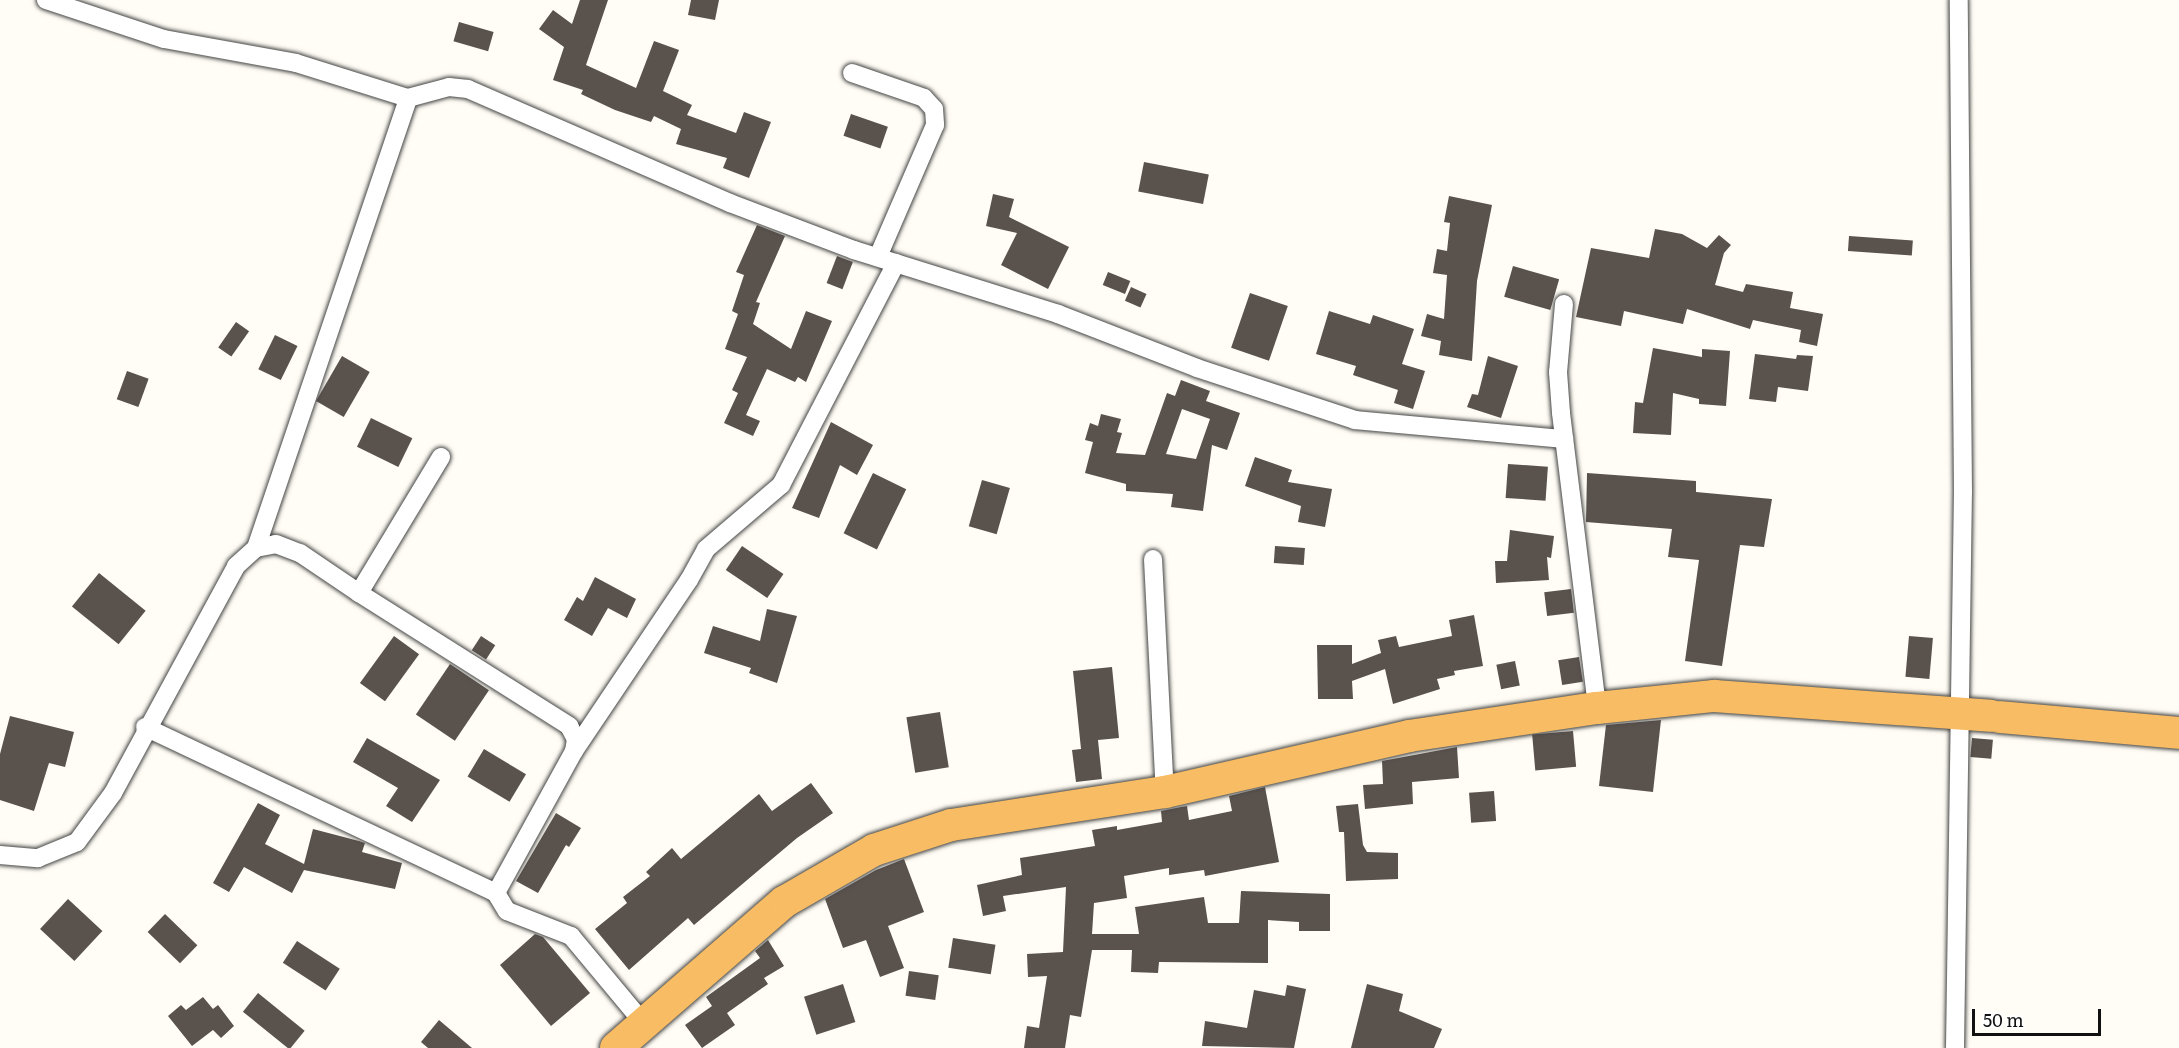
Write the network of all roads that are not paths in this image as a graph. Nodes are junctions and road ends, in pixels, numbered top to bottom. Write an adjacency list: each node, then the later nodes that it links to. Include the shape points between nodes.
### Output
1 (46, 0): 4 (street, via 164,39 296,63)
2 (1959, 0): 14 (street, via 1963,492)
3 (852, 73): 5 (street, via 924,98 934,109 935,125)
4 (408, 98): 5 (street, via 449,87 468,88 730,203); 10 (street)
5 (878, 257): 6 (street)
6 (896, 263): 8 (street, via 1058,314 1197,368 1355,420); 17 (street, via 781,485 706,549)
7 (1564, 304): 8 (street, via 1558,372)
8 (1564, 439): 13 (street)
9 (441, 457): 12 (street)
10 (256, 548): 12 (street, via 276,544 300,553); 15 (street, via 236,566)
11 (1153, 559): 18 (street)
12 (359, 593): 17 (street, via 569,726 576,739)
13 (1597, 708): 14 (highway, via 1714,696); 18 (highway, via 1409,736)
14 (1959, 714): 16 (highway); 23 (street)
15 (145, 728): 19 (street, via 113,793 77,842 38,858); 20 (street)
16 (2179, 733)
17 (574, 752): 20 (street)
18 (1165, 792): 21 (highway, via 951,825 874,850 784,902 742,935)
19 (0, 855)
20 (496, 893): 21 (street, via 507,911 571,936)
21 (646, 1026): 22 (highway)
22 (616, 1048)
23 (1955, 1048)

